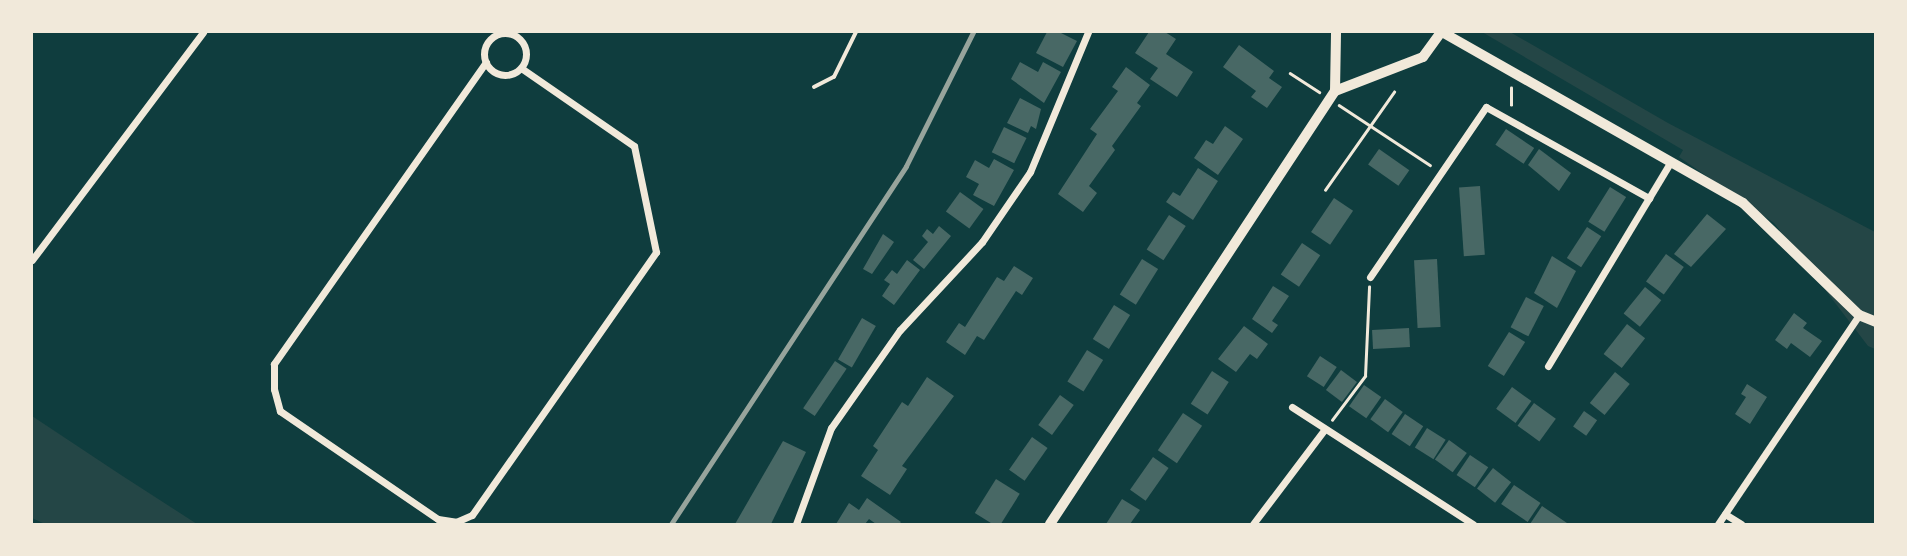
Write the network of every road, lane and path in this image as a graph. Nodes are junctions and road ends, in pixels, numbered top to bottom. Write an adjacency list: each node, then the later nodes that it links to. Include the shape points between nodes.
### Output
1 (203, 32): 20 (street)
2 (856, 32): 11 (lane, via 834,77)
3 (1088, 32): 28 (street, via 1030,172 982,242 900,330 831,428)
4 (1336, 32): 13 (street)
5 (1442, 32): 9 (main road); 13 (street, via 1423,57)
6 (519, 34): 7 (street, via 492,38 485,49); 8 (street, via 526,55)
7 (486, 62): 8 (street, via 502,75); 8 (street, via 274,364 280,411 438,519 456,522 472,515 656,252 634,146)
8 (521, 68)
9 (1511, 70): 14 (path); 16 (main road)
10 (1290, 73): 13 (path)
11 (814, 87)
12 (1394, 92): 15 (path)
13 (1332, 95): 15 (path); 29 (street)
14 (1511, 121): 17 (street, via 1486,107); 19 (street)
15 (1370, 126): 17 (path); 18 (path)
16 (1671, 161): 19 (street); 22 (main road, via 1743,203)
17 (1441, 172): 21 (street)
18 (1325, 190)
19 (1649, 198): 24 (street)
20 (32, 260)
21 (1370, 277): 26 (path, via 1365,376)
22 (1858, 315): 23 (main road); 27 (street)
23 (1875, 323)
24 (1548, 366)
25 (1292, 407): 26 (street)
26 (1324, 430): 30 (street); 31 (street)
27 (1725, 514): 32 (street); 33 (street)
28 (796, 524)
29 (1050, 524)
30 (1253, 524)
31 (1472, 524)
32 (1717, 524)
33 (1741, 524)

